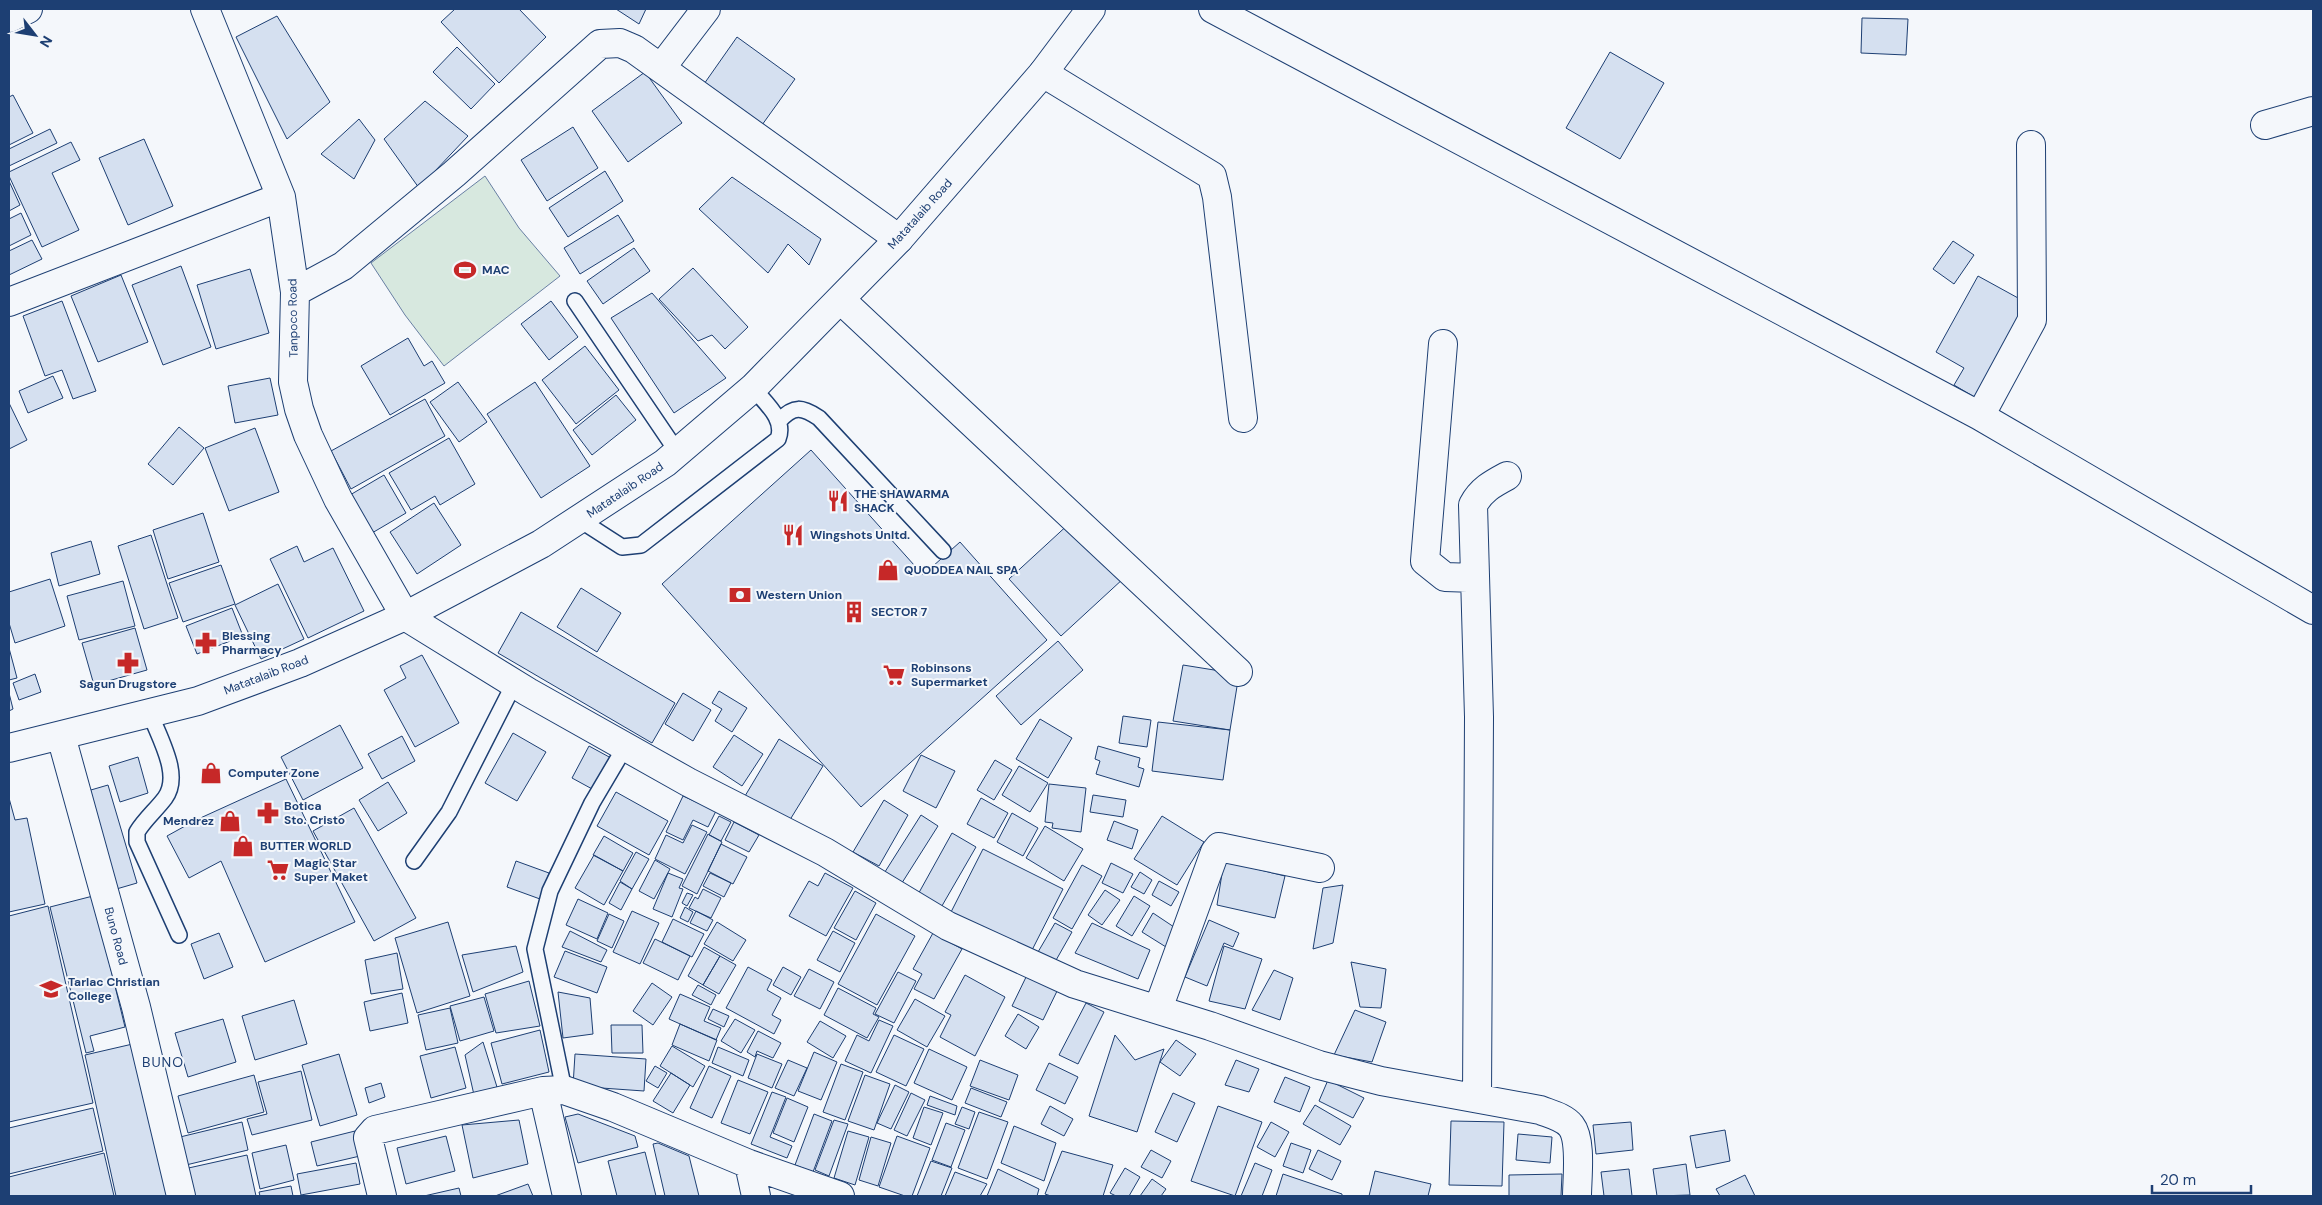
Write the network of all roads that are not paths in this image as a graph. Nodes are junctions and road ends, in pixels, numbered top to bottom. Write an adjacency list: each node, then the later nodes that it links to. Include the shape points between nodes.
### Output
1 (28, 9): 6 (street)
2 (205, 9): 12 (street, Tanpoco Road)
3 (706, 9): 7 (street)
4 (1091, 9): 8 (street, Matatalaib Road)
5 (1213, 9): 20 (street)
6 (9, 18)
7 (661, 68): 13 (street); 14 (street, via 620,43 600,44 454,174 343,266)
8 (1044, 73): 13 (street, Matatalaib Road); 21 (street, via 1212,176)
9 (2313, 111): 10 (street)
10 (2265, 125)
11 (2031, 145): 20 (street, via 2032,320)
12 (282, 197): 14 (street, Tanpoco Road); 17 (street)
13 (900, 238): 15 (street, Matatalaib Road)
14 (295, 292): 29 (street, Tanpoco Road, via 293,382 299,409 338,499)
15 (841, 300): 19 (street, Matatalaib Road); 30 (street)
16 (575, 301): 23 (lane)
17 (9, 302)
18 (1443, 344): 27 (street, via 1425,561 1444,577)
19 (753, 388): 22 (lane); 23 (street, Matatalaib Road)
20 (1980, 416): 28 (street)
21 (1243, 418)
22 (779, 421): 25 (lane, via 778,439 641,545 622,547); 26 (lane, via 791,411 805,409 819,418)
23 (678, 453): 25 (street, Matatalaib Road)
24 (1507, 476): 27 (street, via 1489,485 1473,505)
25 (580, 520): 29 (street, Matatalaib Road)
26 (943, 551)
27 (1475, 578): 41 (street, via 1479,717)
28 (2313, 610)
29 (405, 616): 31 (street); 32 (street, Matatalaib Road, via 300,663 198,701)
30 (1238, 672)
31 (514, 684): 34 (street); 36 (lane, via 449,812)
32 (150, 713): 33 (street, Matatalaib Road); 38 (lane, via 172,772 172,783 165,798 137,832 137,842)
33 (61, 736): 35 (street, Matatalaib Road); 43 (street, Buno Road, via 136,1007)
34 (625, 747): 39 (street, via 824,852 948,926 1075,984); 40 (lane, via 592,803 550,891 535,950)
35 (9, 748)
36 (414, 861)
37 (1320, 868): 39 (street, via 1219,847)
38 (178, 935)
39 (1158, 1009): 41 (street, via 1319,1065 1381,1082)
40 (554, 1090): 42 (street, via 613,1107); 44 (street, via 375,1130 368,1138); 45 (street)
41 (1477, 1098): 48 (street, via 1540,1110 1571,1126 1577,1138)
42 (748, 1164): 46 (street); 47 (street)
43 (181, 1196)
44 (382, 1196)
45 (567, 1196)
46 (756, 1196)
47 (840, 1196)
48 (1577, 1196)

